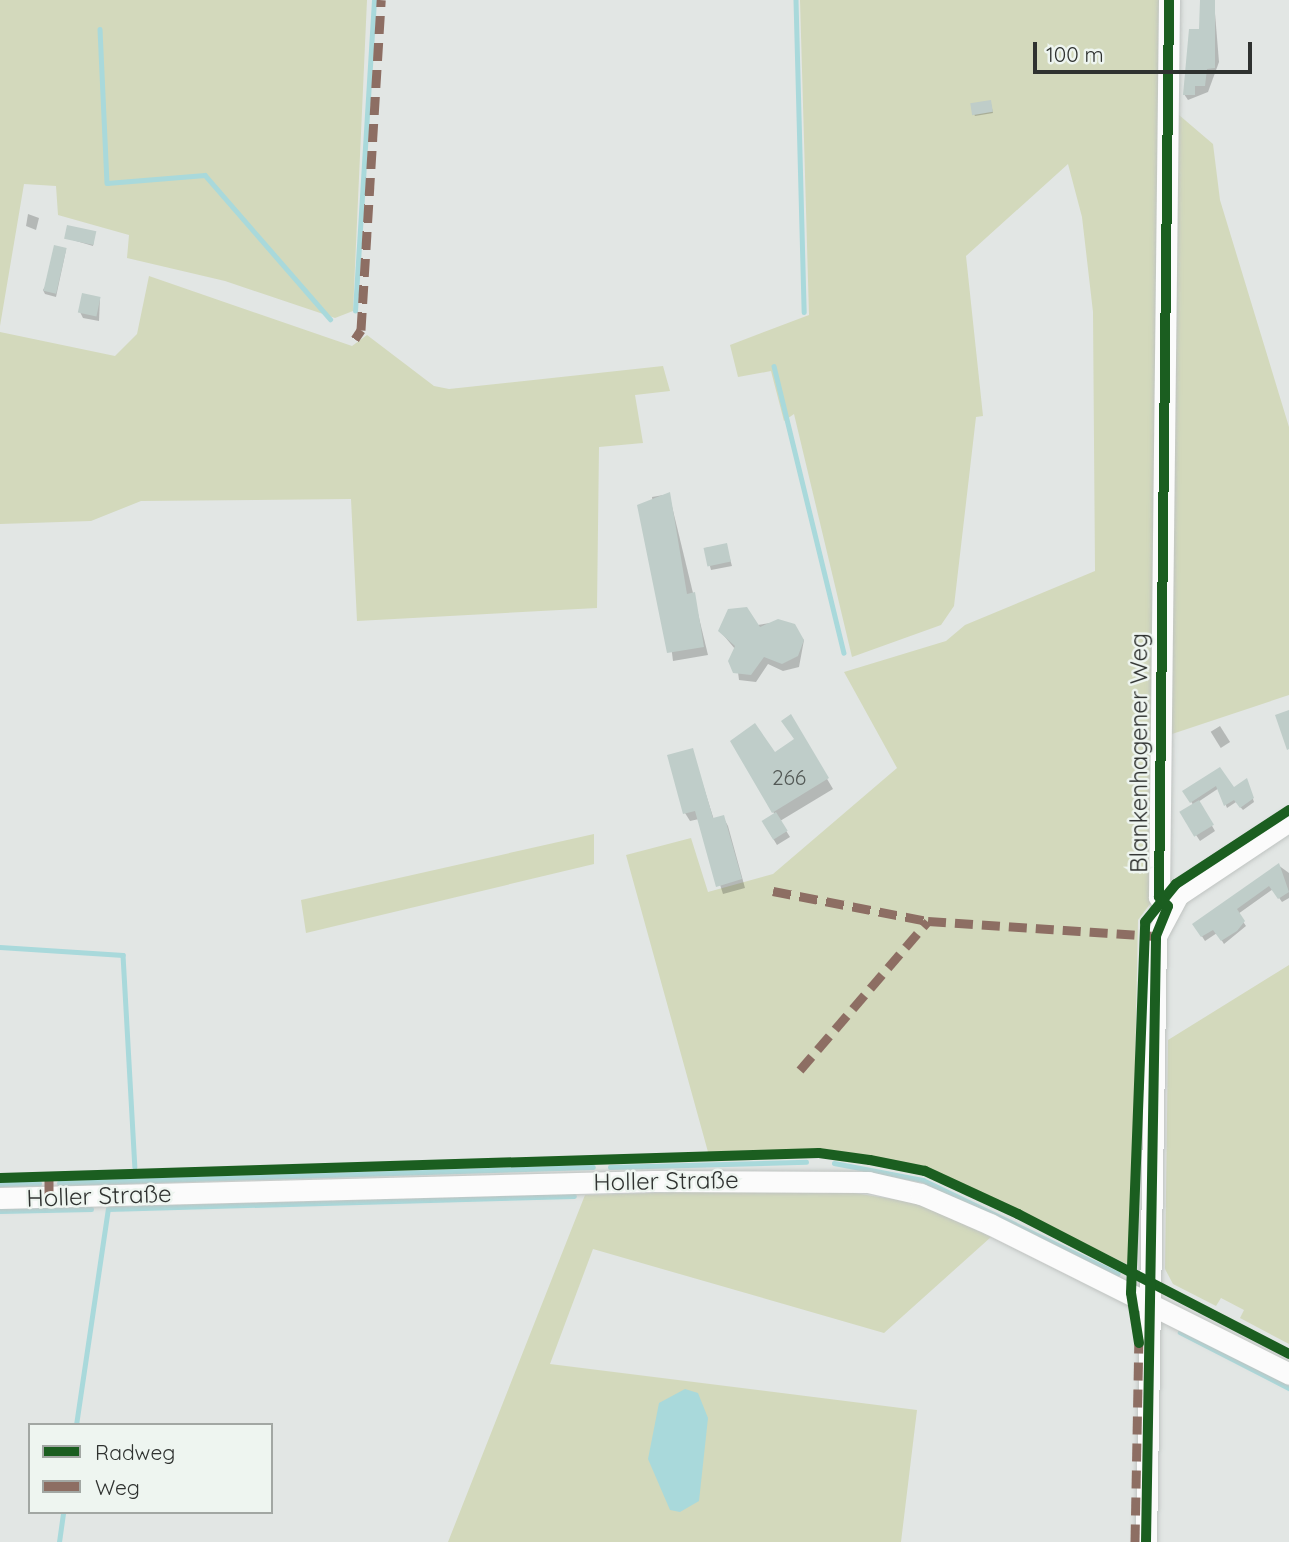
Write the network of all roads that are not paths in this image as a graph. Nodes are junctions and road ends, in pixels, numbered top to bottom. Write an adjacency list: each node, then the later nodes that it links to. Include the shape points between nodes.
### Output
1 (1169, 0): 3 (street, Blankenhagener Weg, via 1159,877 1159,897)
2 (1289, 821): 3 (street)
3 (1168, 906): 5 (street, Blankenhagener Weg, via 1156,936)
4 (0, 1198): 5 (street, Holler Straße, via 654,1181 868,1182 933,1199)
5 (1149, 1302): 6 (street, Holler Straße); 7 (street, Blankenhagener Weg)
6 (1289, 1374)
7 (1146, 1542)

